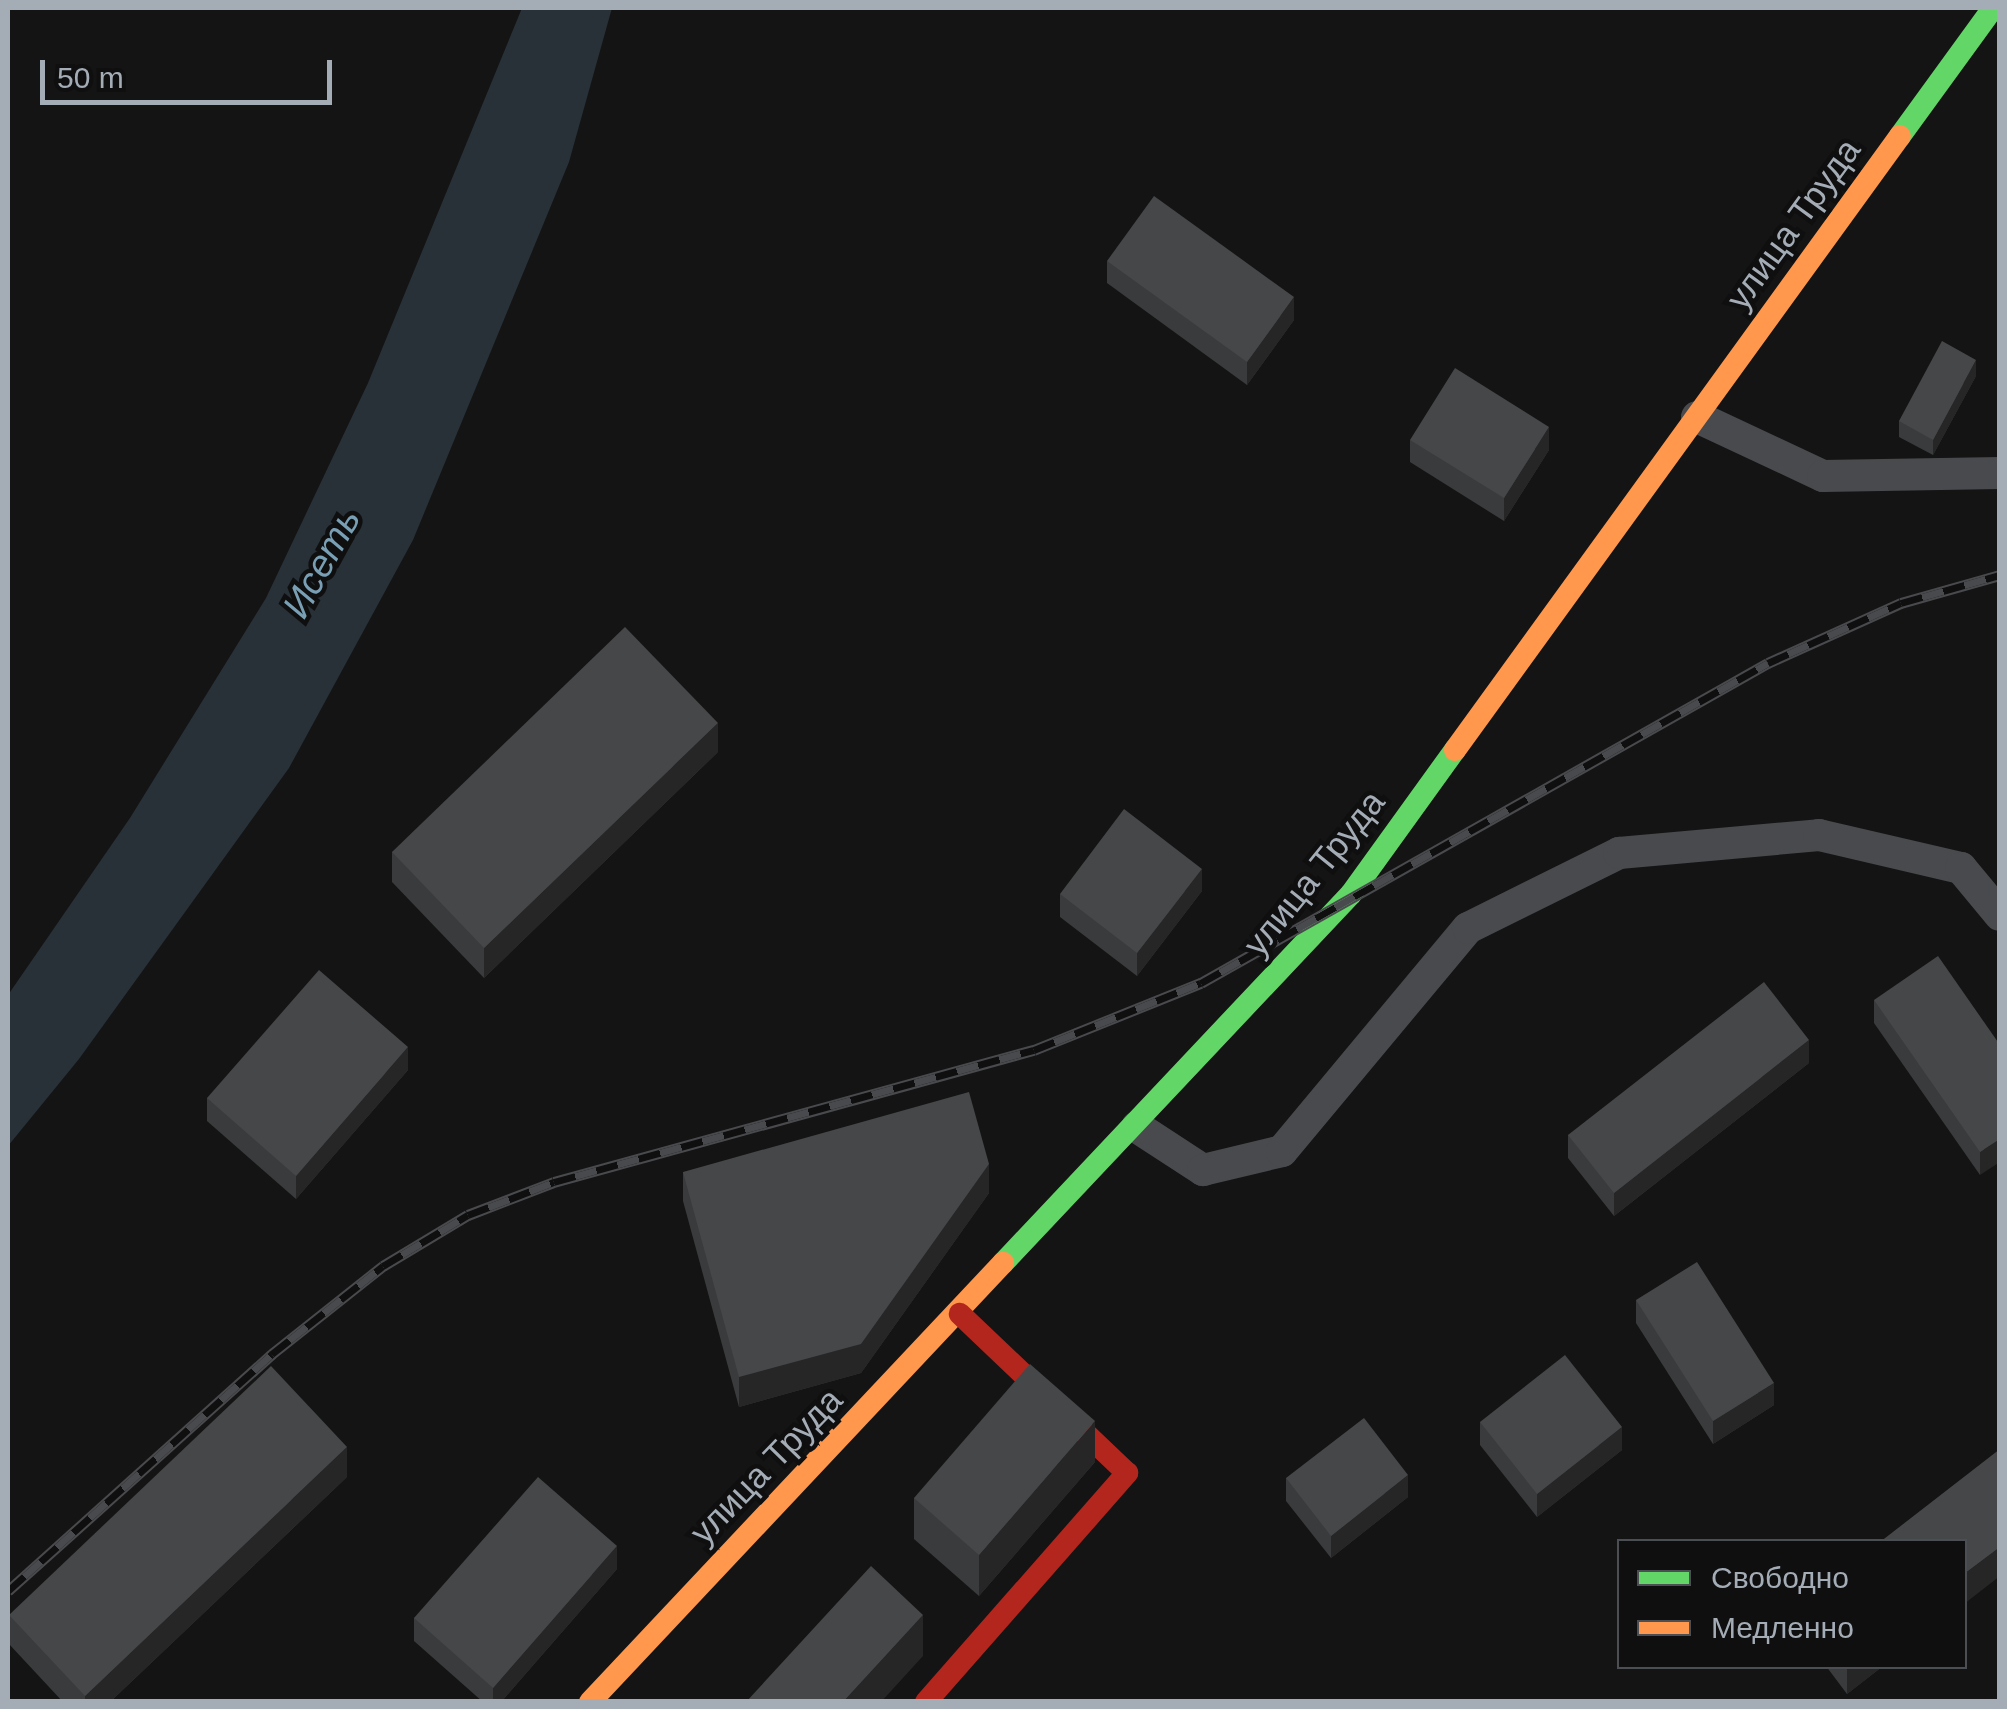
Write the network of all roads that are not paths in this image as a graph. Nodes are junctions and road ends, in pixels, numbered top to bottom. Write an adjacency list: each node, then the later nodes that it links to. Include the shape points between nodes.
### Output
1 (1993, 8): 2 (street, улица Труда)
2 (1697, 417): 3 (street, via 1823,476); 5 (street, улица Труда, via 1351,894)
3 (2000, 473)
4 (2000, 916): 5 (street, via 1961,868 1820,835 1618,853 1468,928 1282,1152 1203,1170)
5 (1137, 1127): 6 (street, улица Труда)
6 (960, 1314): 7 (street, улица Труда); 8 (street, via 1127,1473)
7 (590, 1702)
8 (926, 1702)

